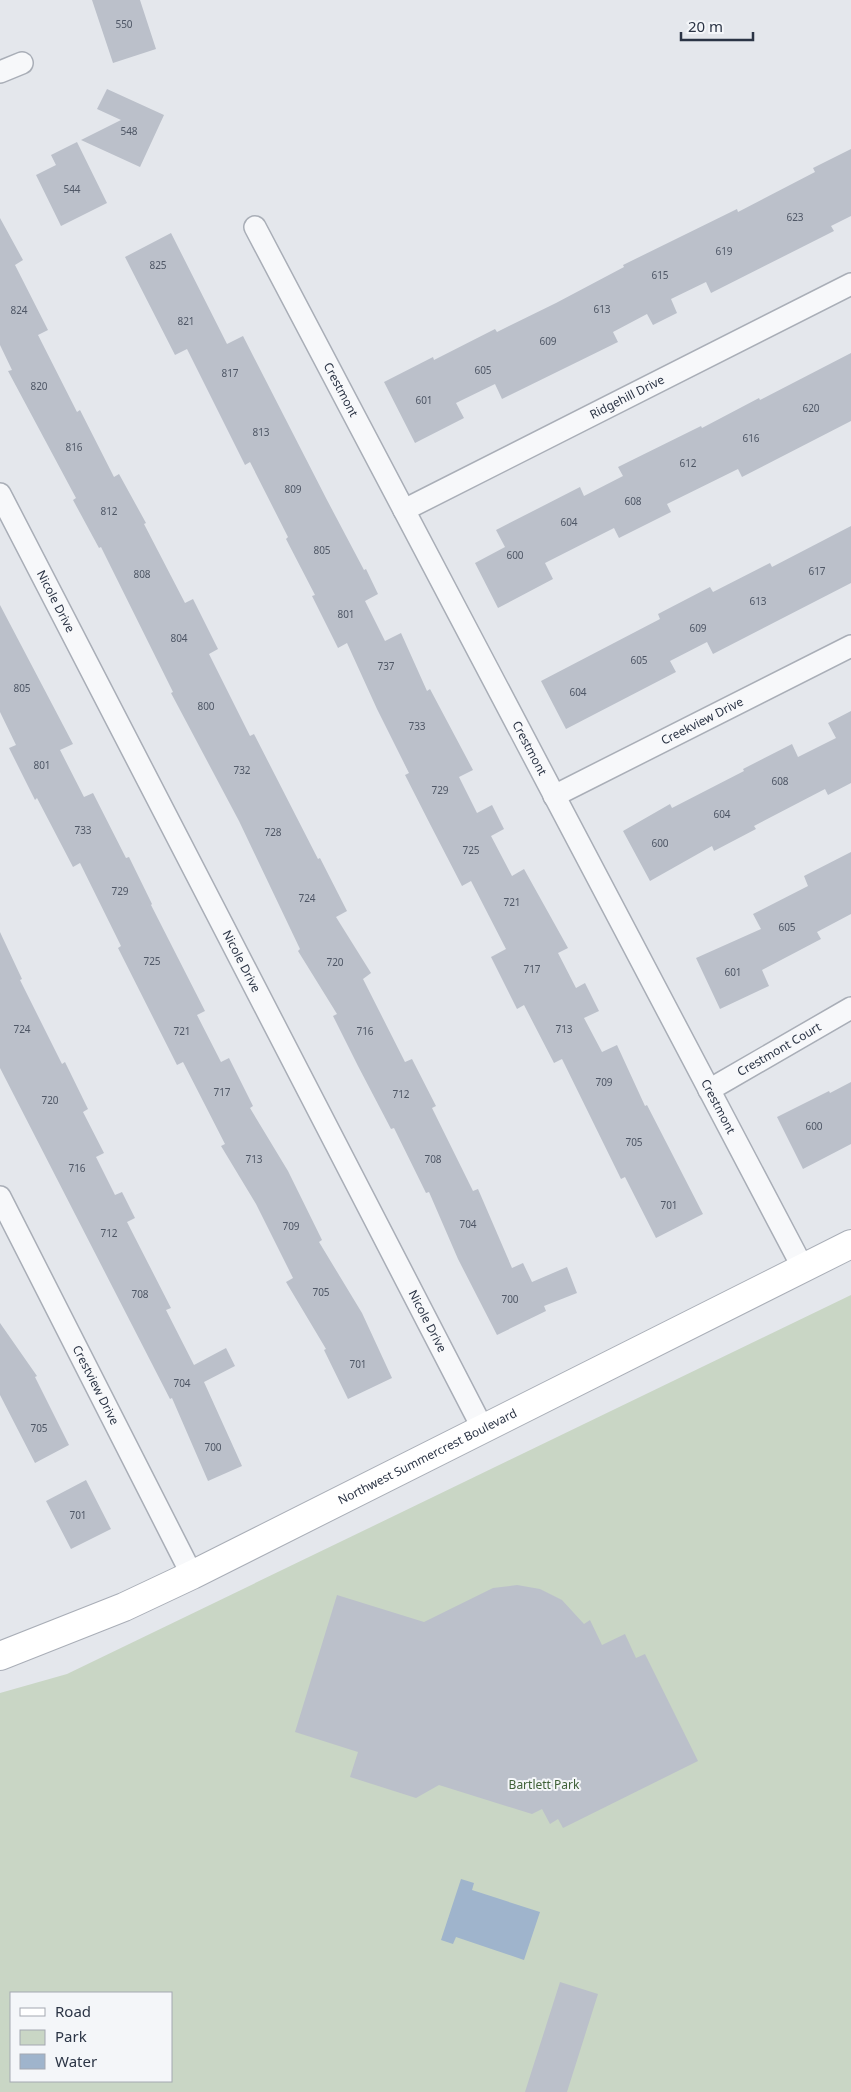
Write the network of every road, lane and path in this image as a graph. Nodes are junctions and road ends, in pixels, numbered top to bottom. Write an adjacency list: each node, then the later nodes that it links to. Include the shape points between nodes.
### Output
1 (22, 63): 2 (street)
2 (0, 72)
3 (255, 227): 6 (street, Crestmont)
4 (851, 284): 6 (street, Ridgehill Drive)
5 (0, 494): 14 (street, Nicole Drive)
6 (404, 510): 8 (street, Crestmont)
7 (851, 646): 8 (street, Creekview Drive)
8 (554, 796): 10 (street, Crestmont)
9 (851, 1008): 10 (street, Crestmont Court)
10 (709, 1090): 13 (street, Crestmont)
11 (0, 1197): 15 (street, Crestview Drive)
12 (851, 1244): 13 (street, Northwest Summercrest Boulevard)
13 (803, 1268): 14 (street, Northwest Summercrest Boulevard)
14 (483, 1428): 15 (street, Northwest Summercrest Boulevard)
15 (192, 1575): 16 (street, Northwest Summercrest Boulevard, via 124,1607)
16 (0, 1656)

